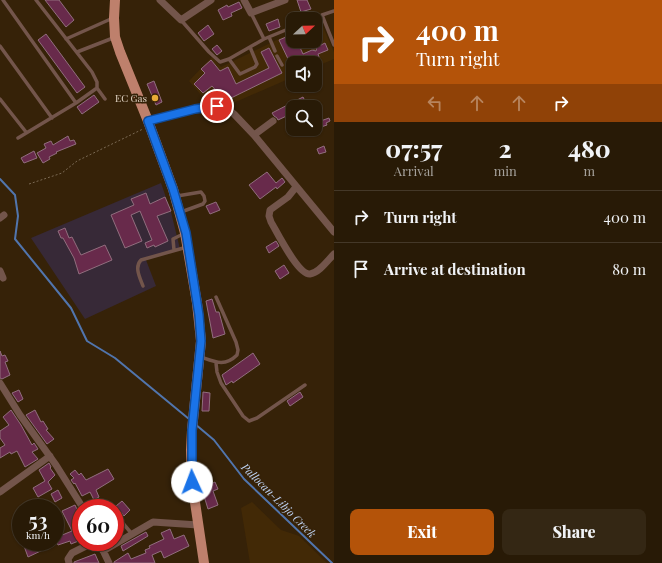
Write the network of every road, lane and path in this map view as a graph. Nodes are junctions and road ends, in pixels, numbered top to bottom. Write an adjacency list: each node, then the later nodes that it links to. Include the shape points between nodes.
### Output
1 (36, 0): 16 (lane)
2 (115, 0): 11 (main road)
3 (160, 0): 12 (street)
4 (211, 0): 12 (street)
5 (244, 0): 9 (street)
6 (285, 0): 9 (street)
7 (2, 1): 29 (lane)
8 (334, 11): 10 (lane)
9 (250, 13): 17 (lane)
10 (322, 15): 18 (lane)
11 (114, 18): 14 (main road); 16 (lane)
12 (181, 20): 24 (lane, via 218,60 222,62)
13 (286, 30): 15 (lane)
14 (115, 37): 22 (lane); 32 (main road)
15 (269, 37): 17 (lane); 21 (lane)
16 (66, 39): 22 (lane)
17 (264, 40): 20 (lane)
18 (334, 45)
19 (0, 46): 30 (lane)
20 (250, 47): 24 (lane); 24 (lane, via 256,62 255,67 240,74)
21 (275, 51)
22 (77, 52): 26 (lane, via 92,72)
23 (277, 56): 25 (lane)
24 (230, 59)
25 (282, 65)
26 (97, 88): 28 (lane); 29 (lane)
27 (0, 99): 33 (lane)
28 (105, 99)
29 (76, 103): 30 (lane)
30 (52, 118): 33 (lane)
31 (273, 121): 34 (street)
32 (149, 123): 34 (street, via 195,109 217,106 225,107 234,114); 36 (path, via 77,161 62,173); 38 (main road)
33 (26, 132): 35 (lane)
34 (254, 135): 37 (street)
35 (18, 138)
36 (29, 184)
37 (296, 187): 40 (street); 44 (street, via 288,197 270,210 271,222 295,262 306,273 318,270)
38 (176, 197): 39 (main road); 39 (lane, via 200,192 204,196 203,204)
39 (180, 213): 41 (main road)
40 (334, 232)
41 (186, 233): 42 (main road); 43 (lane, via 173,239)
42 (188, 246): 43 (lane); 47 (main road, via 200,326)
43 (174, 250): 45 (lane, via 139,262 137,268)
44 (334, 254)
45 (143, 286)
46 (216, 297): 48 (lane, via 238,350 237,355 228,362)
47 (200, 356): 48 (lane); 55 (main road, via 192,430 192,482)
48 (216, 363): 50 (lane, via 221,383 249,421)
49 (0, 383): 51 (street)
50 (305, 385)
51 (50, 456): 52 (street); 53 (street)
52 (0, 492)
53 (77, 499)
54 (124, 525): 56 (lane)
55 (198, 525): 56 (street, via 152,522); 62 (main road)
56 (132, 534): 57 (street)
57 (124, 539)
58 (78, 551): 60 (street, via 68,559)
59 (103, 551): 61 (street)
60 (69, 563)
61 (109, 563)
62 (204, 563)

